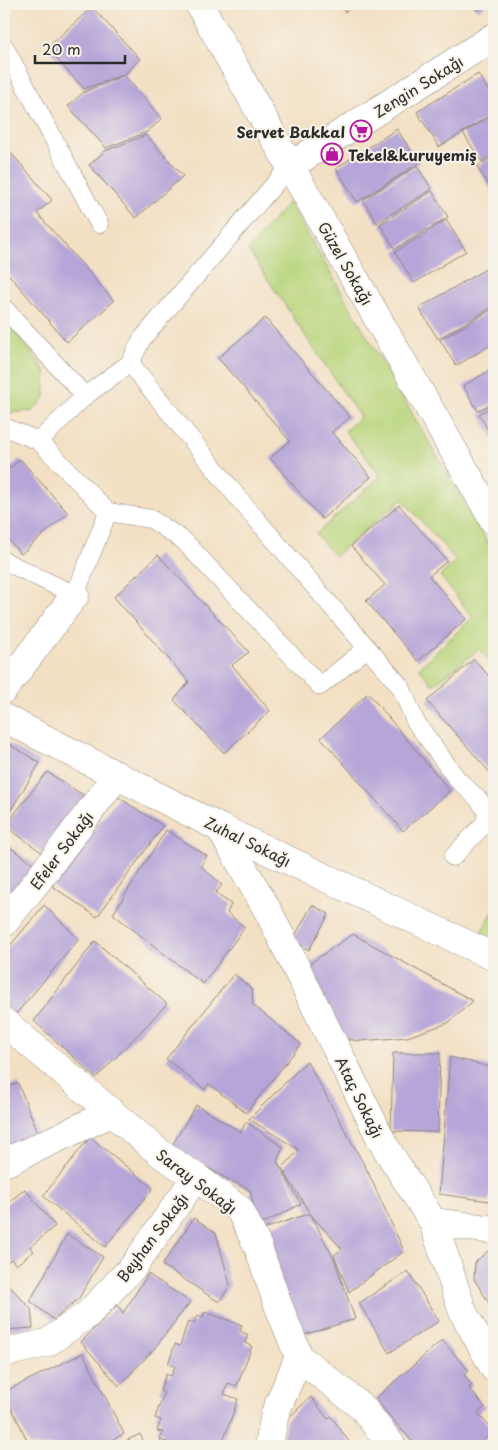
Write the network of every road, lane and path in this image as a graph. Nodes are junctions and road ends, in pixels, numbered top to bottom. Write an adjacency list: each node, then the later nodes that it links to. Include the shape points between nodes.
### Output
1 (200, 4): 4 (street, Güzel Sokağı)
2 (494, 37): 4 (street, Zengin Sokağı)
3 (4, 46): 5 (lane)
4 (290, 166): 7 (lane, via 142,339); 12 (street, Güzel Sokağı)
5 (99, 224)
6 (4, 308): 8 (lane)
7 (130, 363): 8 (lane); 15 (lane)
8 (85, 396): 10 (lane)
9 (4, 427): 10 (lane)
10 (39, 441): 11 (lane)
11 (108, 512): 14 (lane); 15 (lane, via 151,519 184,541 320,686)
12 (494, 521)
13 (4, 562): 14 (lane)
14 (75, 595): 16 (street)
15 (367, 648): 20 (lane, via 400,687 415,721 487,812 485,822)
16 (4, 689)
17 (4, 718): 18 (street, Zuhal Sokağı)
18 (117, 775): 19 (street, Zuhal Sokağı); 21 (street, Efeler Sokağı)
19 (220, 828): 22 (street, Zuhal Sokağı); 27 (street, Ataç Sokağı, via 268,912 384,1146)
20 (453, 857)
21 (4, 922)
22 (494, 957)
23 (4, 1022): 24 (street, Saray Sokağı)
24 (111, 1113): 25 (street); 26 (street, Saray Sokağı, via 161,1154)
25 (4, 1164)
26 (196, 1177): 29 (street, Beyhan Sokağı, via 133,1267 88,1314 47,1343); 30 (street, Saray Sokağı, via 240,1210 258,1248)
27 (433, 1222): 28 (street); 31 (street, Ataç Sokağı, via 464,1312)
28 (494, 1230)
29 (4, 1353)
30 (299, 1357): 32 (street, via 275,1414); 33 (street, Saray Sokağı, via 363,1408)
31 (494, 1368)
32 (269, 1446)
33 (392, 1446)

